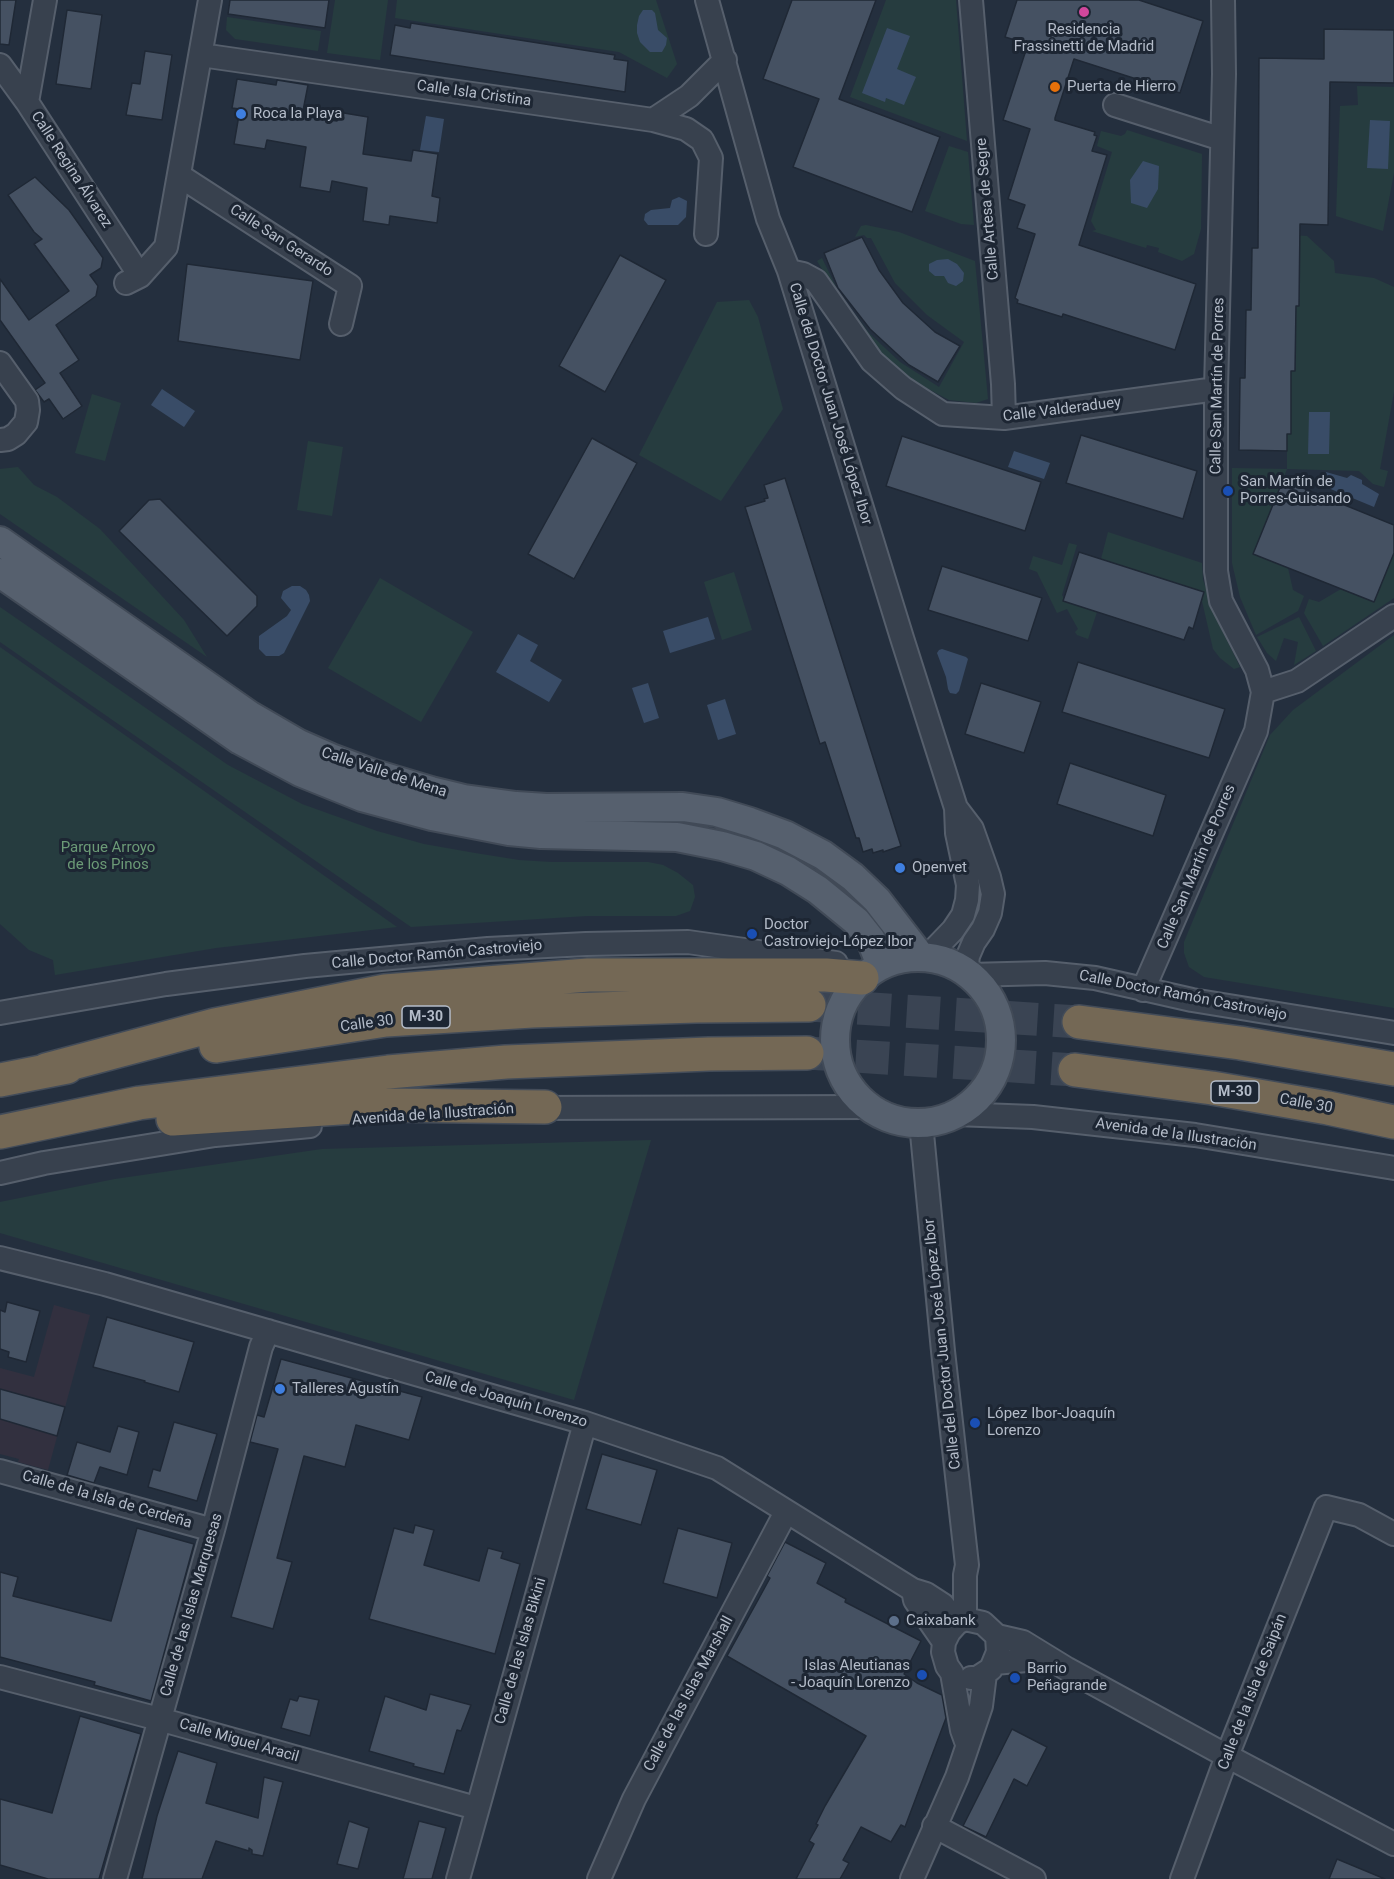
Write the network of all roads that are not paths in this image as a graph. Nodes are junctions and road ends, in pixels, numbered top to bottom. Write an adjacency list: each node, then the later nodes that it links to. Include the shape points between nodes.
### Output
1 (45, 0): 9 (street)
2 (210, 0): 6 (street)
3 (707, 0): 7 (street, Calle del Doctor Juan José López Ibor)
4 (971, 0): 19 (street, Calle Artesa de Segre)
5 (1223, 0): 12 (street, Calle San Martín de Porres)
6 (201, 55): 11 (street, Calle Isla Cristina); 13 (street)
7 (725, 60): 11 (street, via 689,96); 15 (street, Calle del Doctor Juan José López Ibor, via 768,219)
8 (0, 65): 9 (street, Calle Regina Álvarez)
9 (27, 102): 13 (street, Calle Regina Álvarez, via 133,279 166,247)
10 (1115, 105): 12 (street)
11 (653, 120): 14 (street, Calle Isla Cristina, via 686,129 702,140 711,158)
12 (1222, 138): 18 (street, Calle San Martín de Porres)
13 (180, 176): 16 (street, Calle San Gerardo, via 350,286)
14 (706, 234)
15 (789, 272): 19 (street, Calle Valderaduey, via 816,281 872,361 903,388 943,414); 25 (street, Calle del Doctor Juan José López Ibor)
16 (341, 324)
17 (0, 363): 20 (street, via 27,401 28,410 26,422 16,434)
18 (1216, 389): 19 (street, Calle Valderaduey); 24 (street, Calle San Martín de Porres, via 1216,571 1221,601 1257,670)
19 (1004, 418)
20 (0, 440)
21 (0, 542): 26 (main road, Calle Valle de Mena, via 249,715 309,749 405,784 474,800 546,808 683,807 750,822 823,855 853,877)
22 (0, 573): 27 (main road, Calle Valle de Mena, via 240,740 300,772 362,797 509,831 677,837 756,856 818,890 856,921 871,940)
23 (1394, 616): 24 (street, via 1297,681)
24 (1263, 692): 29 (street, Calle San Martín de Porres, via 1256,731)
25 (956, 808): 26 (street, via 967,900 953,930); 28 (street, via 972,829 993,894 990,914 968,956)
26 (924, 957): 27 (main road, via 901,958); 28 (main road, via 947,962)
27 (873, 970): 31 (street, Calle Doctor Ramón Castroviejo, via 688,942 553,945 305,966 166,984); 36 (highway, via 826,975 588,975 385,991 215,1025); 40 (main road, via 845,999 834,1038 843,1077)
28 (968, 974): 29 (street, Calle Doctor Ramón Castroviejo, via 1045,973 1095,978); 42 (main road, via 987,994 998,1016 1001,1048 986,1087)
29 (1143, 990): 33 (street, Calle Doctor Ramón Castroviejo)
30 (809, 1005): 36 (highway, Calle 30 / M-30, via 544,1011 386,1020)
31 (0, 1013)
32 (1079, 1022): 35 (highway)
33 (1394, 1034)
34 (807, 1053): 41 (highway, via 506,1062 388,1072)
35 (1394, 1069)
36 (46, 1070): 38 (highway, Calle 30 / M-30)
37 (1075, 1070): 43 (highway, Calle 30 / M-30, via 1212,1088)
38 (0, 1080)
39 (545, 1107): 40 (street, Avenida de la Ilustración); 41 (highway, via 385,1106 181,1119); 47 (street, Avenida de la Ilustración, via 215,1135 44,1162)
40 (870, 1107): 44 (main road, via 894,1119)
41 (93, 1112): 45 (highway)
42 (956, 1114): 44 (main road); 46 (street, Avenida de la Ilustración, via 1034,1117 1195,1135)
43 (1394, 1122)
44 (921, 1123): 56 (street, Calle del Doctor Juan José López Ibor)
45 (0, 1132)
46 (1394, 1168)
47 (0, 1173)
48 (0, 1258): 49 (street, Calle de Joaquín Lorenzo)
49 (268, 1331): 50 (street, Calle de Joaquín Lorenzo); 53 (street, Calle de las Islas Marquesas)
50 (585, 1423): 52 (street, Calle de Joaquín Lorenzo, via 717,1468); 65 (street, Calle de las Islas Bikini)
51 (0, 1471): 53 (street, Calle de la Isla de Cerdeña)
52 (786, 1512): 55 (street, Calle de Joaquín Lorenzo); 70 (street, Calle de las Islas Marshall, via 634,1799)
53 (213, 1530): 62 (street, Calle de las Islas Marquesas)
54 (1394, 1534): 64 (street, Calle de la Isla de Saipán, via 1359,1515 1326,1507)
55 (913, 1590): 56 (street, Calle de Joaquín Lorenzo); 57 (street, via 915,1600)
56 (976, 1626): 57 (street, via 949,1632); 58 (street, via 1023,1642); 59 (street, via 999,1645)
57 (944, 1642): 60 (street, via 944,1659)
58 (1047, 1658): 59 (street); 64 (street)
59 (990, 1669): 60 (street, via 969,1678); 63 (street)
60 (952, 1673): 63 (street)
61 (0, 1677): 62 (street, Calle Miguel Aracil)
62 (159, 1719): 65 (street, Calle Miguel Aracil); 68 (street, Calle de las Islas Marquesas)
63 (968, 1744): 66 (street)
64 (1227, 1756): 67 (street); 73 (street, Calle de la Isla de Saipán)
65 (476, 1808): 69 (street, Calle de las Islas Bikini)
66 (934, 1826): 71 (street); 72 (street)
67 (1394, 1844)
68 (116, 1879)
69 (458, 1879)
70 (599, 1879)
71 (912, 1879)
72 (1034, 1879)
73 (1182, 1879)

